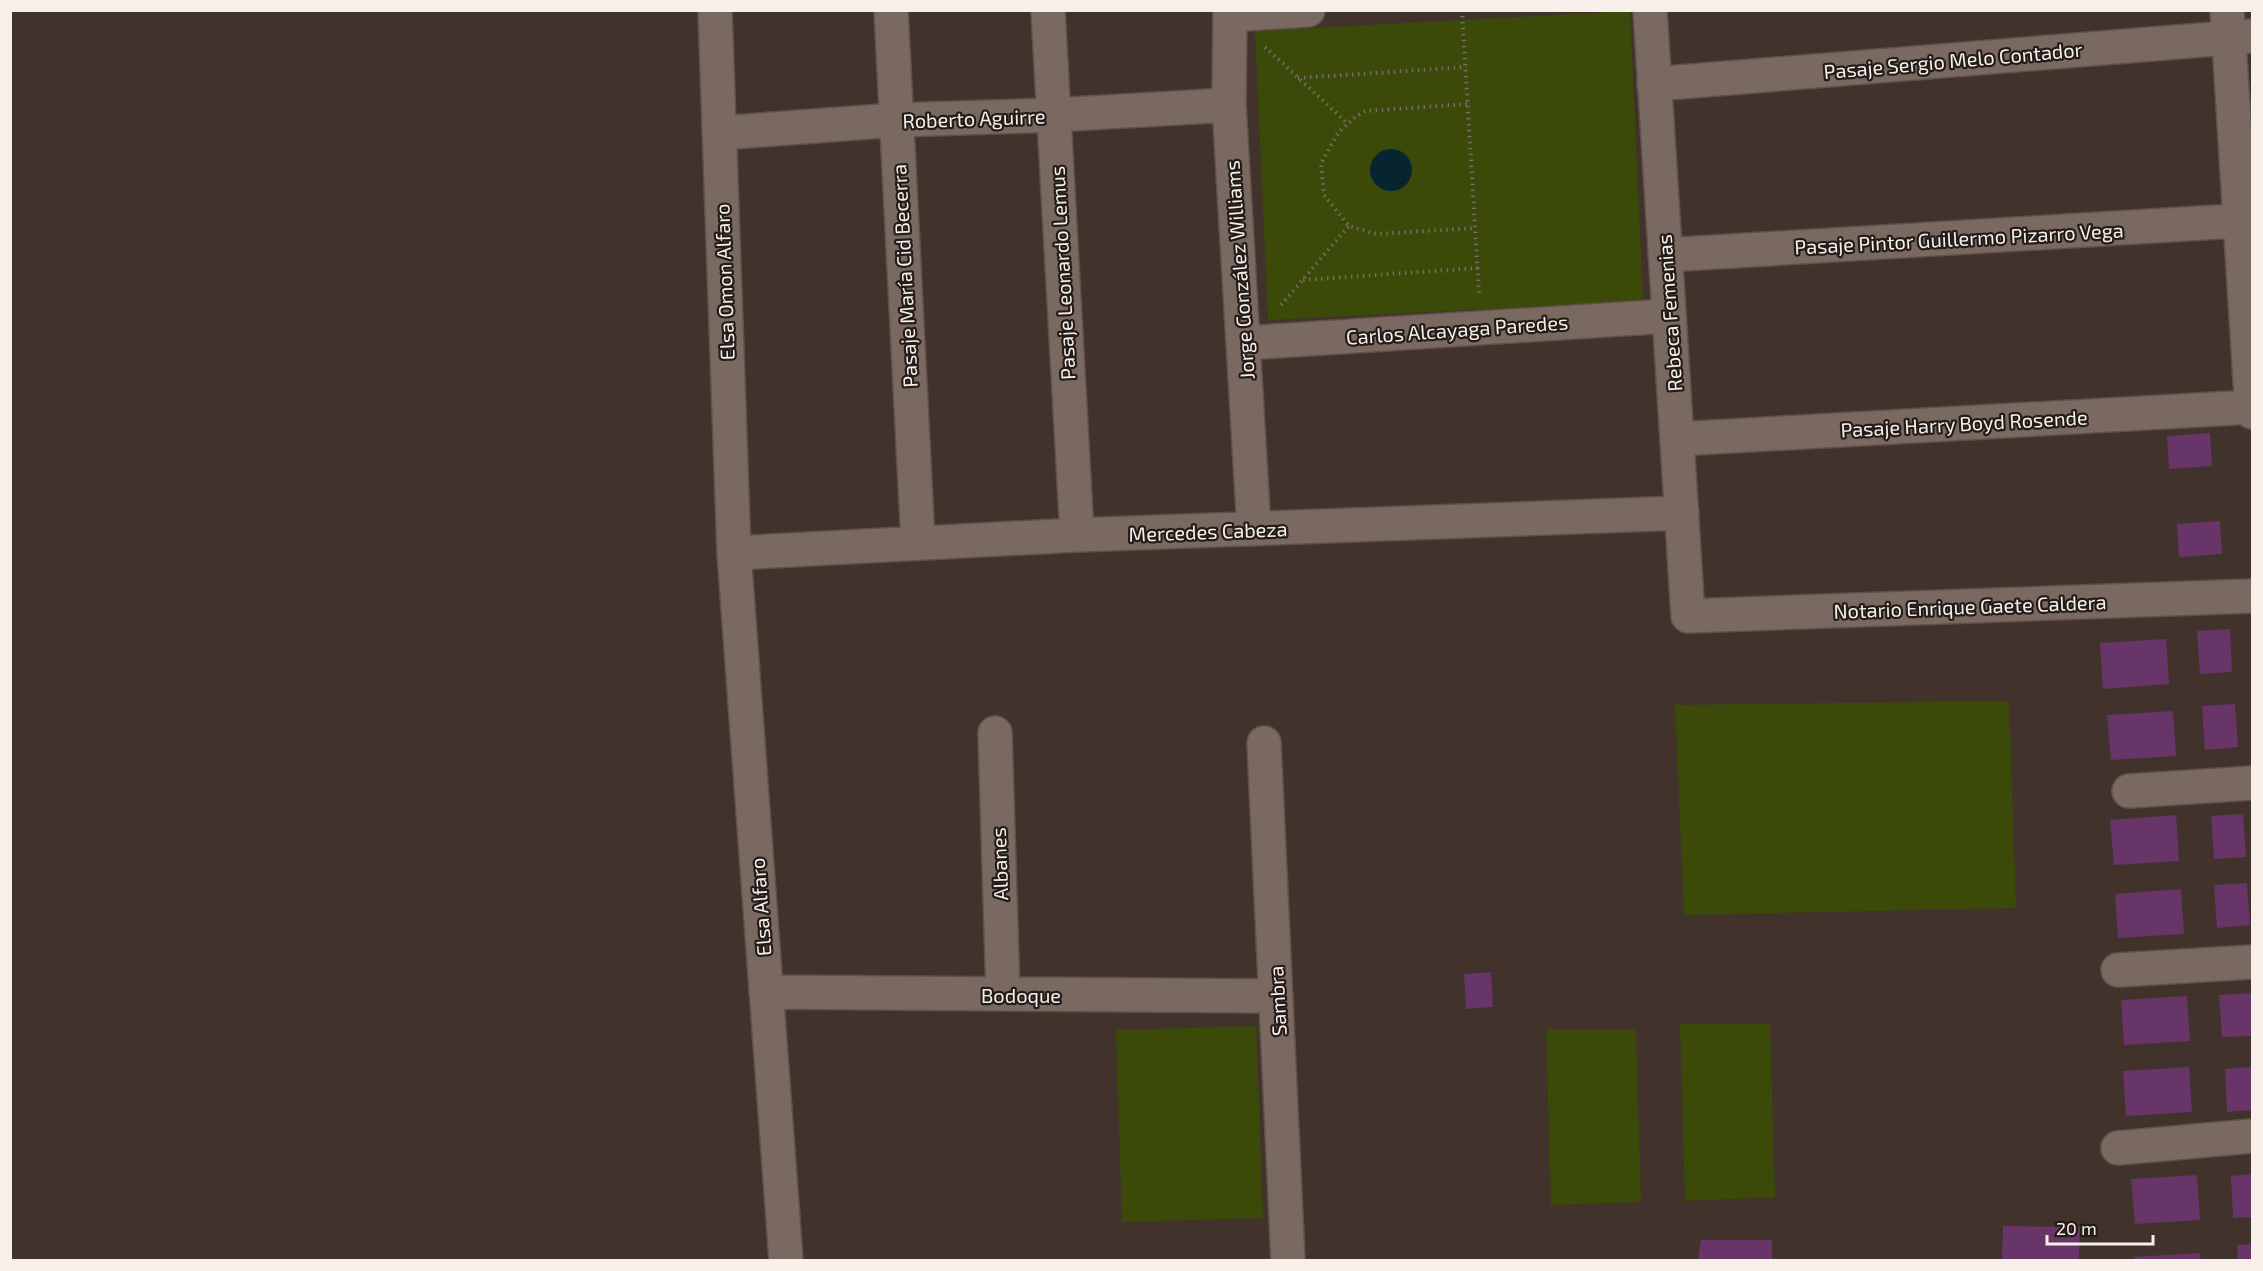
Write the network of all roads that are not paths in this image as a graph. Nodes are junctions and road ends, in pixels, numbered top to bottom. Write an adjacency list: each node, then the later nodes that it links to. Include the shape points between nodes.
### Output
1 (715, 10): 12 (street, Elsa Omon Alfaro)
2 (891, 10): 11 (street, Pasaje María Cid Becerra)
3 (1048, 10): 10 (street, Pasaje Leonardo Lemus)
4 (1308, 10): 6 (street)
5 (1650, 10): 8 (street, Rebeca Femenias)
6 (1230, 13): 9 (street, Jorge González Williams)
7 (2236, 28): 8 (street, Pasaje Sergio Melo Contador); 13 (street)
8 (1654, 84): 14 (street, Rebeca Femenias)
9 (1229, 105): 10 (street, Roberto Aguirre); 16 (street, Jorge González Williams)
10 (1054, 115): 11 (street, Roberto Aguirre); 22 (street, Pasaje Leonardo Lemus)
11 (896, 120): 12 (street, Roberto Aguirre); 23 (street, Pasaje María Cid Becerra)
12 (719, 133): 24 (street, Elsa Omon Alfaro)
13 (2246, 220): 14 (street, Pasaje Pintor Guillermo Pizarro Vega); 17 (street)
14 (1665, 255): 15 (street, Rebeca Femenias)
15 (1669, 316): 16 (street, Carlos Alcayaga Paredes); 19 (street, Rebeca Femenias)
16 (1244, 343): 21 (street, Jorge González Williams)
17 (2252, 407): 18 (street); 19 (street, Pasaje Harry Boyd Rosende)
18 (2253, 412)
19 (1677, 439): 20 (street, Rebeca Femenias)
20 (1682, 513): 21 (street, Mercedes Cabeza); 26 (street, Rebeca Femenias)
21 (1254, 529): 22 (street, Mercedes Cabeza)
22 (1077, 535): 23 (street, Mercedes Cabeza)
23 (918, 542): 24 (street, Mercedes Cabeza)
24 (734, 553): 33 (street, Elsa Alfaro)
25 (2253, 596): 26 (street, Notario Enrique Gaete Caldera)
26 (1688, 616)
27 (995, 733): 34 (street, Albanes)
28 (1264, 742): 35 (street, Sambra)
29 (2253, 783): 30 (street)
30 (2129, 791)
31 (2253, 962): 32 (street)
32 (2118, 970)
33 (766, 992): 34 (street, Bodoque); 38 (street, Elsa Alfaro)
34 (1003, 994): 35 (street, Bodoque)
35 (1276, 996): 39 (street, Sambra)
36 (2253, 1136): 37 (street)
37 (2118, 1148)
38 (786, 1260)
39 (1288, 1260)

